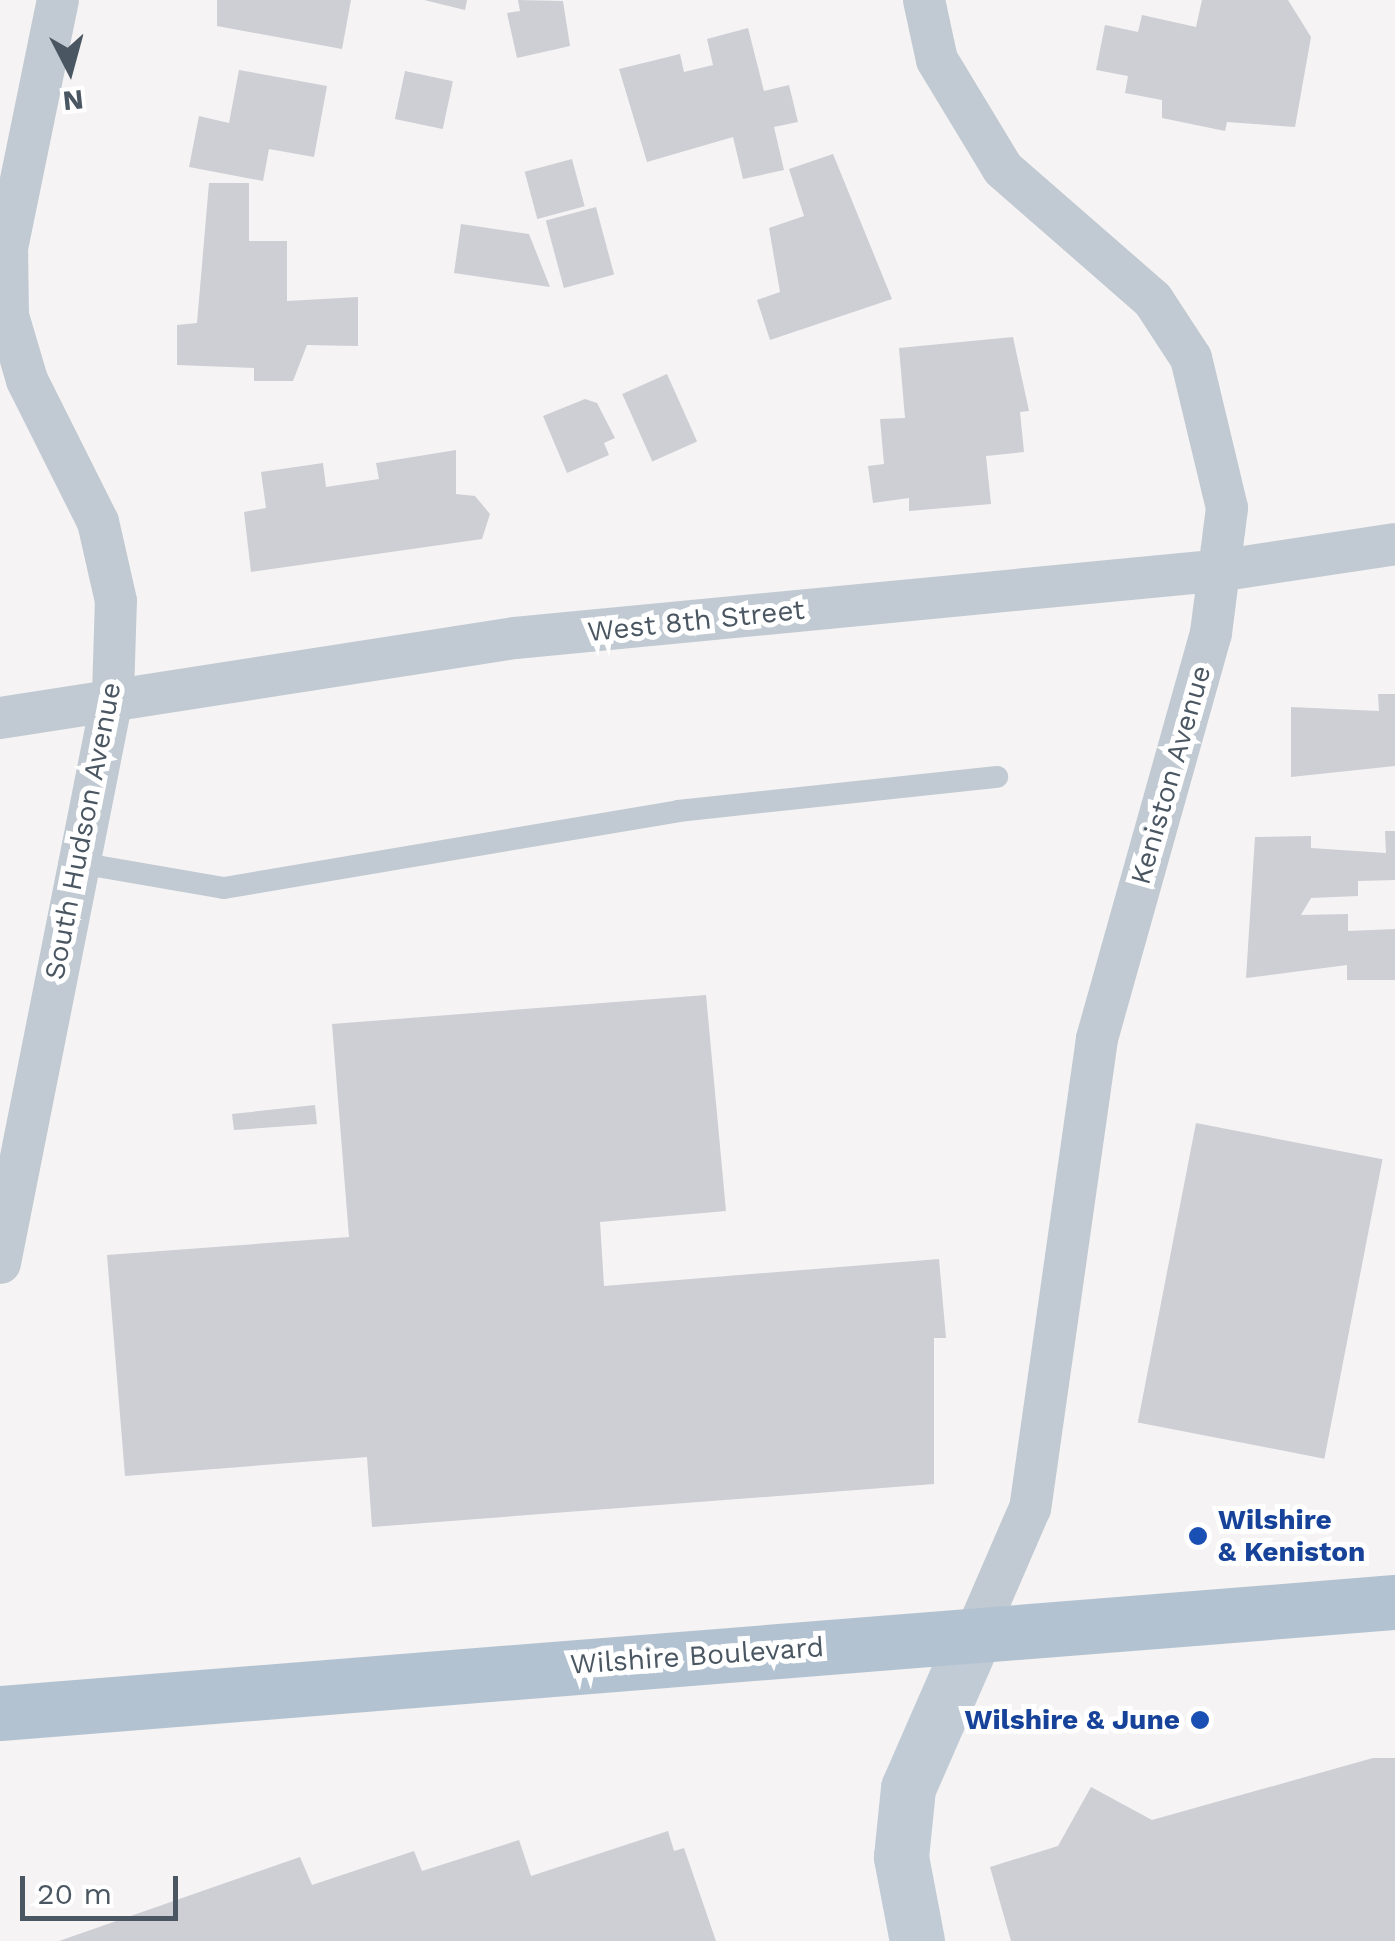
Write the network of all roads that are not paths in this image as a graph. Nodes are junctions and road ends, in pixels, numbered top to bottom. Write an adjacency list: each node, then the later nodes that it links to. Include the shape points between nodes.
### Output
1 (58, 0): 3 (street, South Hudson Avenue)
2 (924, 0): 5 (street, Keniston Avenue, via 937,60 1002,169 1153,300 1192,358 1224,492)
3 (7, 210): 6 (street, South Hudson Avenue, via 8,316 27,380 98,522 116,601)
4 (1395, 544): 5 (street, West 8th Street)
5 (1224, 570): 6 (street, West 8th Street, via 515,638); 12 (street, Keniston Avenue, via 1097,1039 1030,1508)
6 (113, 694): 7 (street, West 8th Street); 9 (street, South Hudson Avenue)
7 (0, 718)
8 (997, 778): 9 (lane, via 678,811 224,888)
9 (79, 863): 10 (street, South Hudson Avenue)
10 (2, 1238)
11 (1395, 1602): 12 (main road, Wilshire Boulevard)
12 (974, 1635): 13 (main road, Wilshire Boulevard); 14 (street, via 908,1788 902,1857)
13 (0, 1713)
14 (917, 1941)

